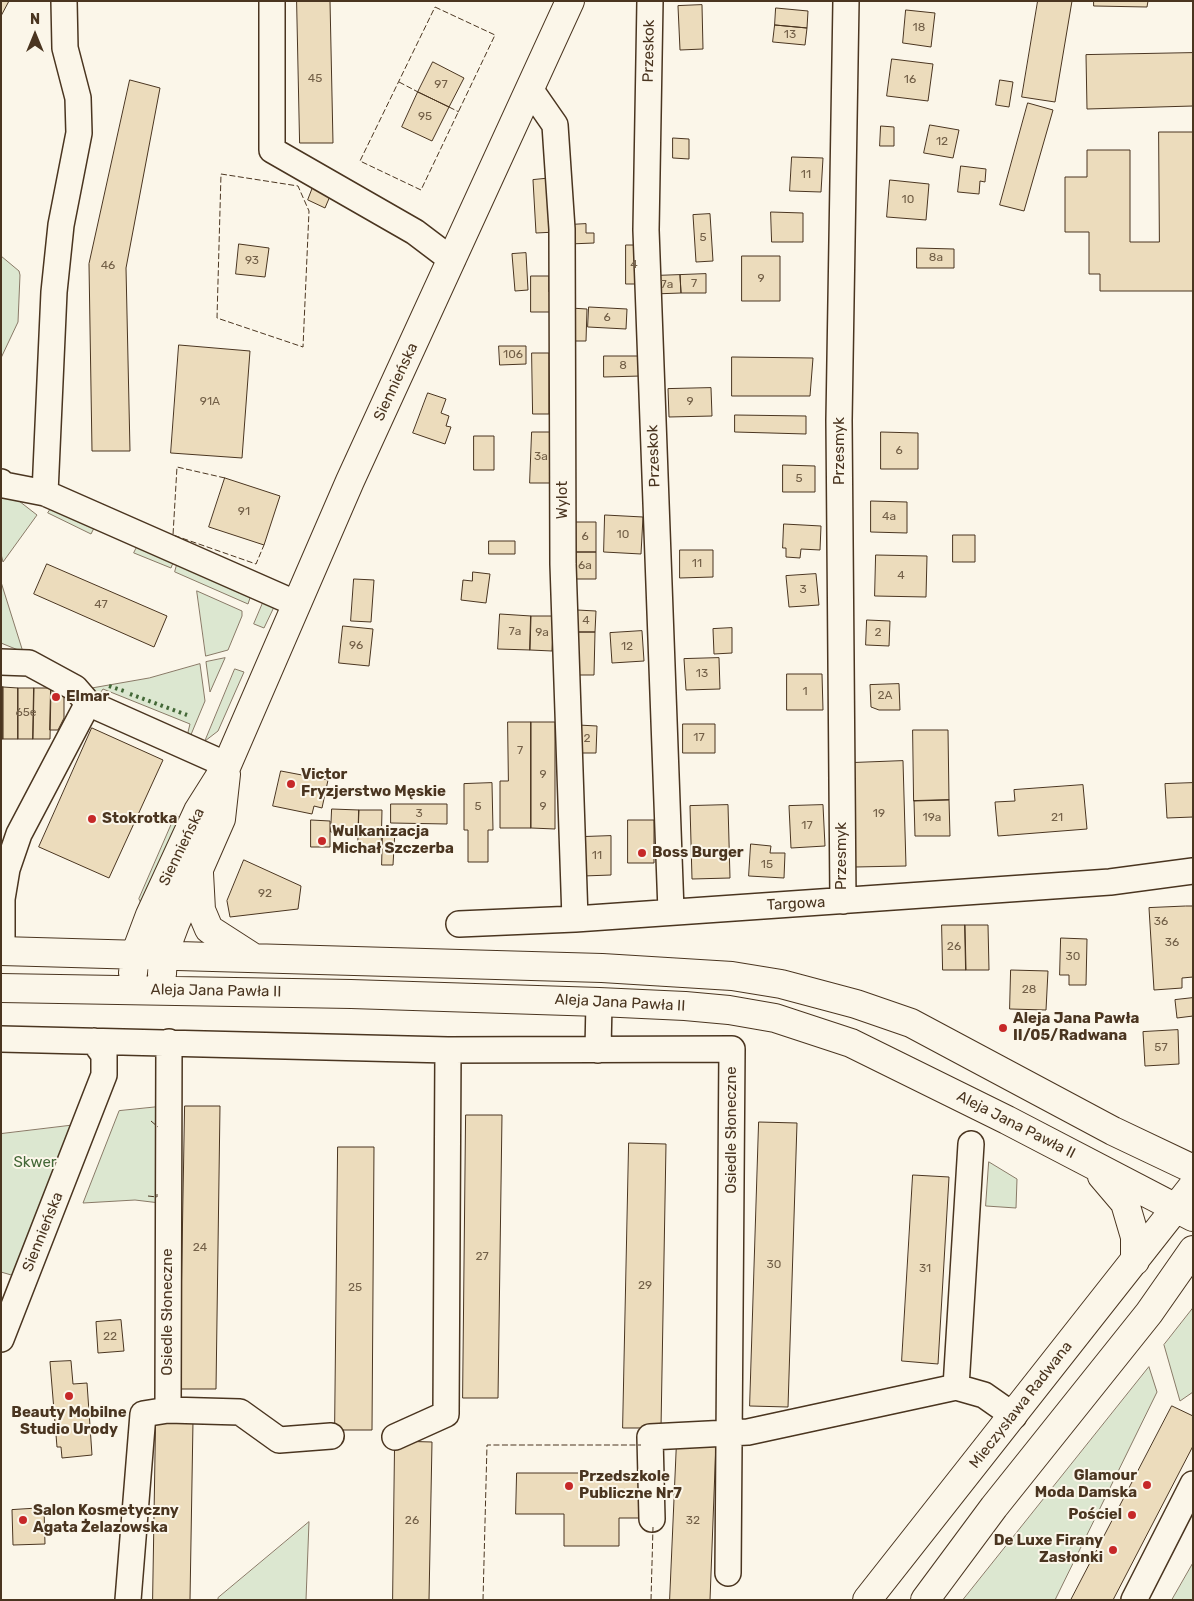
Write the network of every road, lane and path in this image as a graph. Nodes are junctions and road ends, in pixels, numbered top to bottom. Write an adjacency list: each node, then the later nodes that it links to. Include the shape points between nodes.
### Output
1 (64, 1): 9 (street, via 65,48 78,98 79,133 61,225 54,292)
2 (272, 1): 7 (street, via 272,150 415,232)
3 (650, 1): 17 (street, Przeskok, via 646,230)
4 (846, 1): 16 (street, Przesmyk, via 839,420)
5 (569, 2): 6 (main road, Siennieńska)
6 (530, 89): 7 (main road, Siennieńska); 18 (street, Wylot, via 554,125 562,229 563,564)
7 (452, 260): 10 (main road, Siennieńska)
8 (1, 482): 9 (street)
9 (45, 494): 10 (street)
10 (297, 604): 13 (main road, Siennieńska)
11 (1, 662): 12 (street, via 29,662 75,688)
12 (88, 703): 13 (street); 20 (street, via 19,834 6,869 2,899)
13 (227, 765): 14 (main road, Siennieńska, via 221,819); 21 (main road, Siennieńska, via 198,811)
14 (199, 865): 22 (main road, Siennieńska); 23 (main road, via 201,910 209,929)
15 (1193, 871): 16 (street, Targowa, via 1110,882)
16 (843, 901): 17 (street, Targowa)
17 (671, 911): 18 (street, Targowa)
18 (575, 919): 19 (street, Targowa)
19 (459, 924)
20 (2, 951): 21 (main road)
21 (135, 955): 22 (main road); 25 (main road, Siennieńska)
22 (163, 956): 23 (main road); 26 (main road, Siennieńska)
23 (254, 958): 35 (main road, via 602,968 732,976 781,984 911,1023 1113,1131)
24 (1, 988): 25 (main road, Aleja Jana Pawła II)
25 (132, 990): 26 (main road, Aleja Jana Pawła II)
26 (161, 990): 27 (main road, Aleja Jana Pawła II)
27 (600, 1002): 32 (street); 34 (main road, Aleja Jana Pawła II, via 729,1010 776,1018 851,1042)
28 (1, 1039): 29 (street, Osiedle Słoneczne)
29 (94, 1041): 30 (street, Osiedle Słoneczne); 40 (street, Siennieńska, via 104,1055 104,1075)
30 (168, 1042): 31 (street, Osiedle Słoneczne); 42 (street, Osiedle Słoneczne)
31 (448, 1050): 32 (street, Osiedle Słoneczne); 46 (street, via 446,1414)
32 (598, 1050): 44 (street, Osiedle Słoneczne, via 732,1049)
33 (971, 1144): 41 (street)
34 (1092, 1164): 37 (main road, Aleja Jana Pawła II); 39 (main road, via 1125,1203 1134,1237)
35 (1193, 1169)
36 (1193, 1186): 37 (main road, Mieczysława Radwana)
37 (1184, 1213): 39 (main road, Mieczysława Radwana)
38 (1193, 1250): 52 (main road, via 1149,1312 994,1507)
39 (1134, 1261): 43 (main road, Mieczysława Radwana)
40 (1, 1338)
41 (956, 1387): 43 (street, via 984,1395); 44 (street)
42 (168, 1410): 45 (street, via 240,1412 279,1440); 50 (street, via 143,1414)
43 (1014, 1416): 51 (main road, Mieczysława Radwana)
44 (730, 1435): 48 (street, via 650,1437); 49 (street, Osiedle Słoneczne)
45 (331, 1436)
46 (395, 1437)
47 (1193, 1484): 53 (street)
48 (652, 1519)
49 (728, 1574)
50 (128, 1600)
51 (867, 1600)
52 (925, 1600)
53 (1134, 1600)

